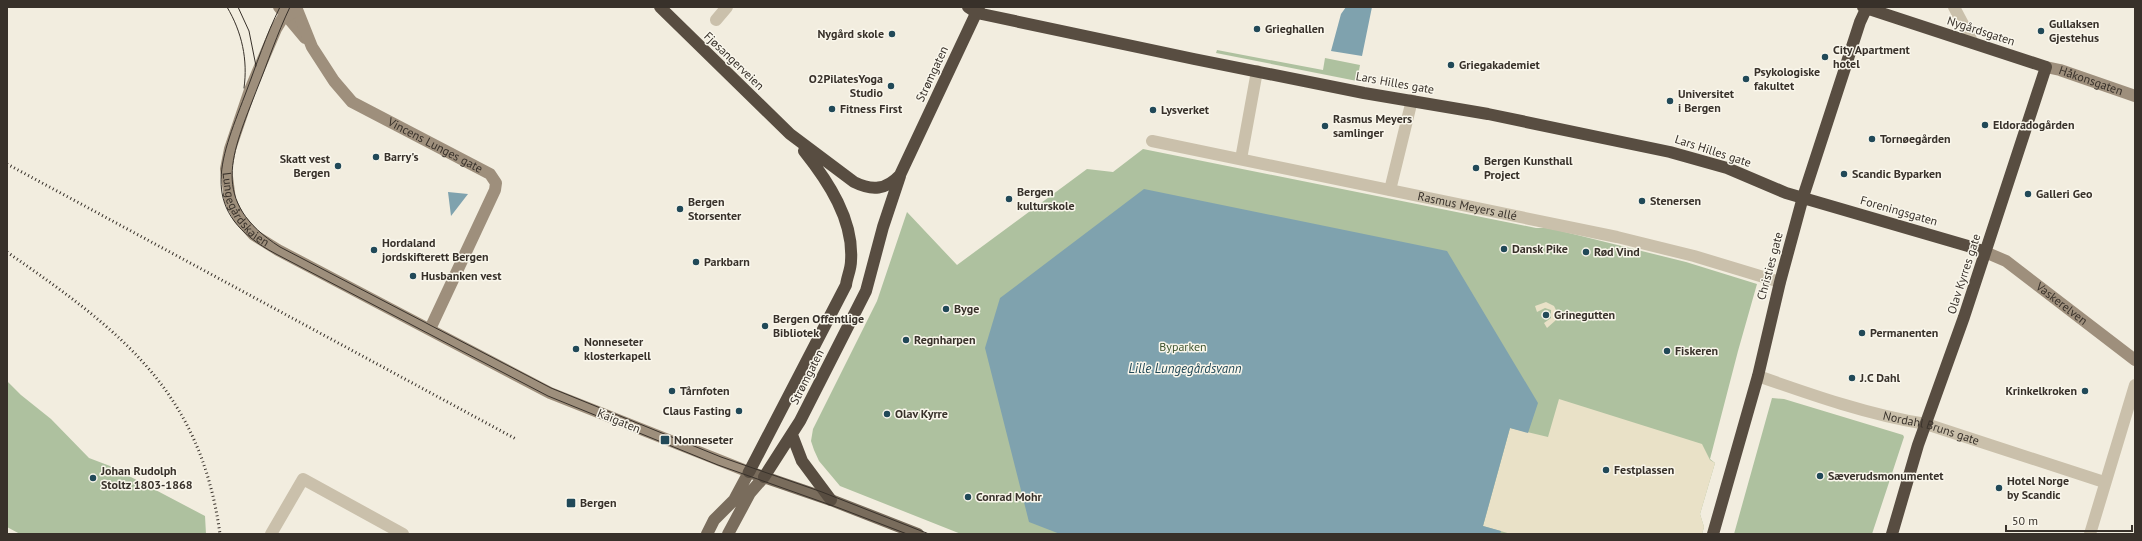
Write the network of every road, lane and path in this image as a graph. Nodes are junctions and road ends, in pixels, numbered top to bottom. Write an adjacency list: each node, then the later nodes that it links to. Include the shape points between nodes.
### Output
1 (660, 7): 15 (highway, Fjøsangerveien)
2 (727, 7): 8 (street)
3 (1954, 7): 9 (street)
4 (297, 8): 7 (main road, Lungegårdskaien); 10 (main road, Vincens Lunges gate)
5 (1864, 8): 9 (highway, Nygårdsgaten); 21 (highway, Christies gate)
6 (975, 9): 12 (highway, Lars Hilles gate); 18 (highway, Strømgaten)
7 (282, 11): 10 (main road, Vincens Lunges gate); 24 (main road, Lungegårdskaien, via 230,149 226,169 228,190 234,210 245,226 264,242)
8 (716, 20)
9 (1973, 43): 11 (highway, Nygårdsgaten)
10 (312, 47): 26 (main road, Vincens Lunges gate, via 334,81 352,102 490,174 496,183)
11 (2046, 67): 13 (main road, Håkonsgaten); 23 (highway, Olav Kyrres gate)
12 (1257, 71): 14 (highway, Lars Hilles gate); 17 (street)
13 (2135, 96)
14 (1412, 100): 20 (street); 21 (highway, Lars Hilles gate, via 1670,152 1728,168)
15 (790, 134): 19 (highway, Fjøsangerveien, via 841,174); 22 (highway, Fjøsangerveien, via 818,168 836,199)
16 (1152, 141): 17 (street, Rasmus Meyers allé)
17 (1241, 160): 20 (street, Rasmus Meyers allé)
18 (900, 175): 19 (highway, Strømgaten, via 885,187); 31 (highway, Strømgaten, via 866,291)
19 (864, 187)
20 (1390, 190): 25 (street, Rasmus Meyers allé, via 1617,237 1701,258)
21 (1803, 198): 23 (highway, Foreningsgaten); 25 (highway, Christies gate)
22 (850, 239): 32 (highway, Strømgaten, via 851,261 846,285)
23 (1985, 252): 27 (main road, Vaskerelven, via 2006,261); 30 (highway, Olav Kyrres gate)
24 (333, 279): 26 (main road, Kaigaten)
25 (1780, 282): 28 (highway, Christies gate)
26 (430, 329): 32 (main road, Kaigaten, via 557,396)
27 (2135, 360)
28 (1758, 376): 30 (street, Nordahl Bruns gate, via 1840,402); 41 (highway, Christies gate)
29 (2135, 385): 34 (street)
30 (1926, 424): 34 (street, Nordahl Bruns gate); 42 (highway, Olav Kyrres gate)
31 (792, 435): 33 (highway, Strømgaten); 35 (highway, via 802,461)
32 (750, 472): 33 (main road, Kaigaten); 38 (main road, Strømgaten, via 734,500 714,520)
33 (764, 477): 35 (main road, Kaigaten); 39 (main road, Strømgaten, via 750,493)
34 (2104, 482): 43 (street)
35 (831, 500): 40 (main road, Kaigaten)
36 (270, 534): 37 (street, via 303,479)
37 (404, 534)
38 (707, 534)
39 (728, 534)
40 (918, 534)
41 (1713, 534)
42 (1892, 534)
43 (2090, 534)

